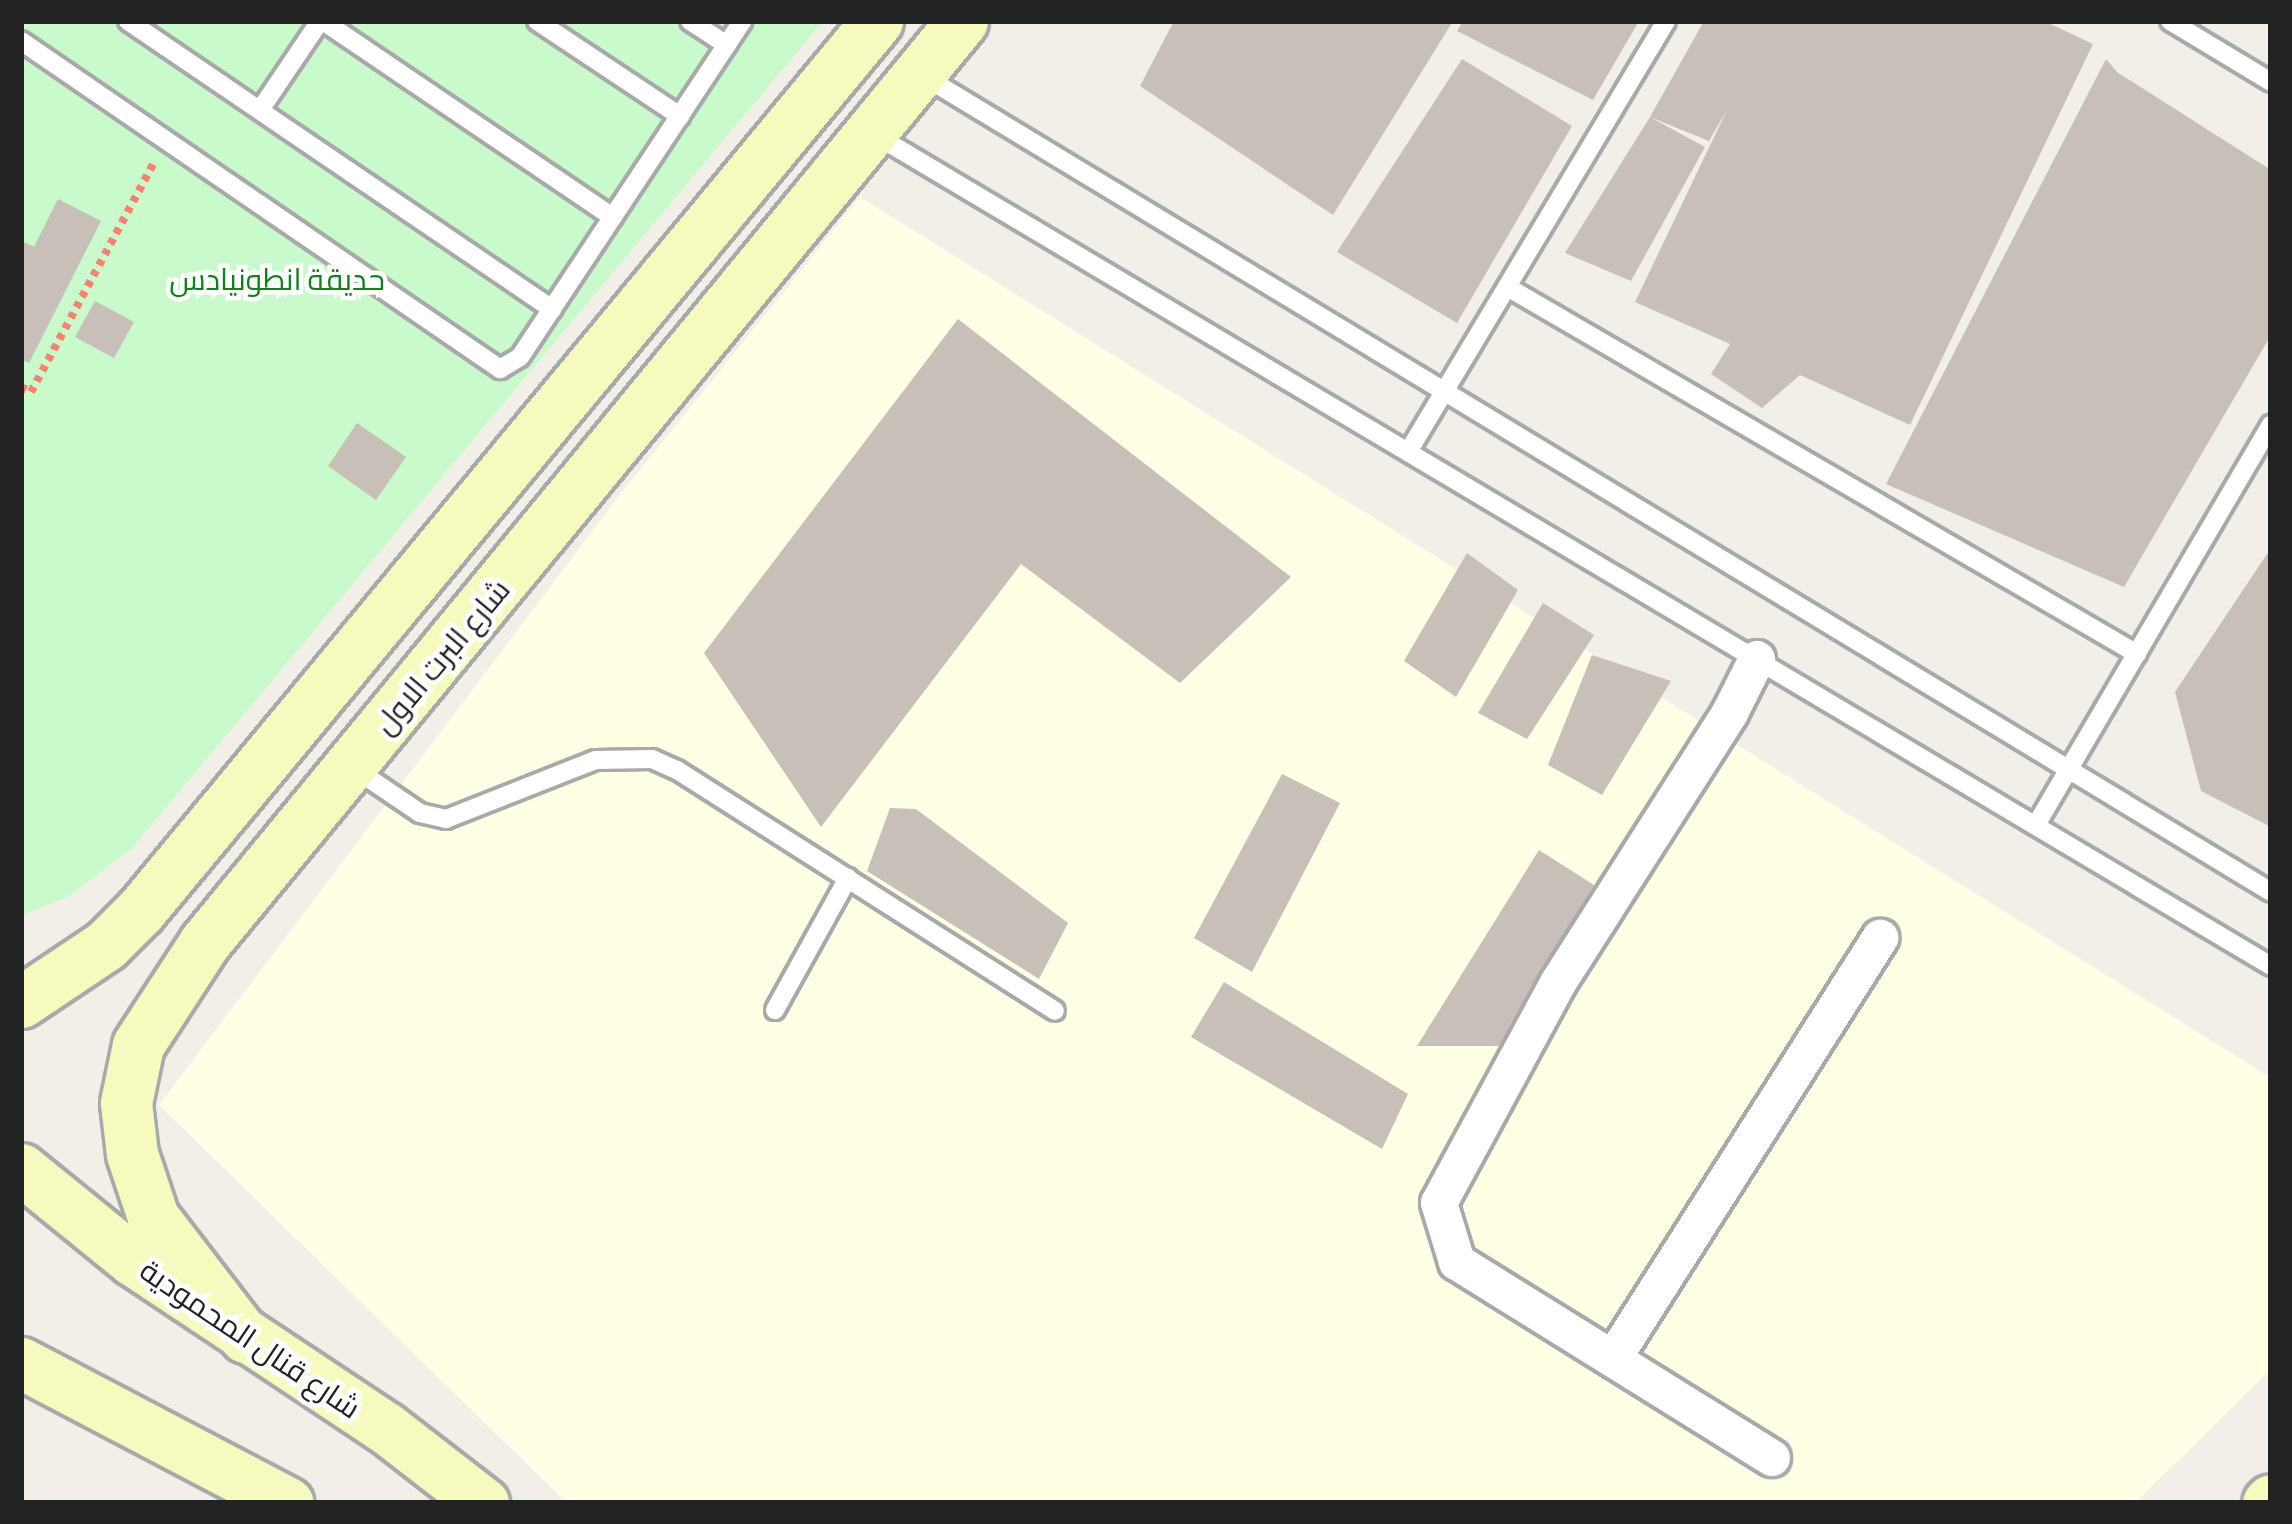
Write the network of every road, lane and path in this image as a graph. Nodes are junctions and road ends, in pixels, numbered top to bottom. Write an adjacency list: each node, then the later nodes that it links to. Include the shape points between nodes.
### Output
1 (128, 21): 14 (lane)
2 (322, 21): 14 (lane); 18 (lane)
3 (536, 21): 15 (lane)
4 (690, 21): 11 (lane)
5 (742, 21): 11 (lane)
6 (877, 21): 19 (main road)
7 (962, 21): 12 (main road, شارع البرت الاول)
8 (1666, 21): 20 (lane)
9 (2170, 21): 13 (lane)
10 (21, 41): 17 (lane)
11 (727, 45): 15 (lane)
12 (920, 74): 16 (main road, شارع البرت الاول); 24 (lane)
13 (2271, 82)
14 (260, 110): 21 (lane)
15 (680, 116): 18 (lane)
16 (872, 133): 22 (main road, شارع البرت الاول); 26 (lane)
17 (165, 141): 21 (lane, via 492,367 515,363); 23 (path, via 31,392)
18 (613, 217): 21 (lane)
19 (660, 286): 22 (main road); 36 (main road, via 141,910 106,945)
20 (1508, 288): 24 (lane); 27 (lane)
21 (552, 309)
22 (711, 329): 29 (main road, شارع البرت الاول)
23 (21, 387)
24 (1446, 392): 26 (lane); 30 (lane)
25 (2271, 425): 27 (lane)
26 (1408, 452): 28 (lane)
27 (2137, 654): 30 (lane)
28 (1757, 659): 31 (lane); 41 (street, via 1558,983 1439,1203 1457,1262)
29 (350, 766): 32 (lane, via 420,813 446,819 596,760 652,759); 40 (main road, شارع البرت الاول, via 165,996 138,1045 126,1103 132,1154 153,1216)
30 (2068, 769): 31 (lane); 33 (lane)
31 (2036, 826): 35 (lane)
32 (848, 878): 37 (lane); 38 (lane)
33 (2271, 892)
34 (1880, 938): 41 (street)
35 (2271, 966)
36 (21, 1002)
37 (775, 1010)
38 (1054, 1011)
39 (21, 1169): 40 (main road, شارع قنال المحمودية, via 133,1260)
40 (245, 1336): 45 (main road, شارع قنال المحمودية)
41 (1613, 1359): 43 (street)
42 (21, 1363): 44 (main road)
43 (1772, 1458)
44 (288, 1503)
45 (483, 1503)

